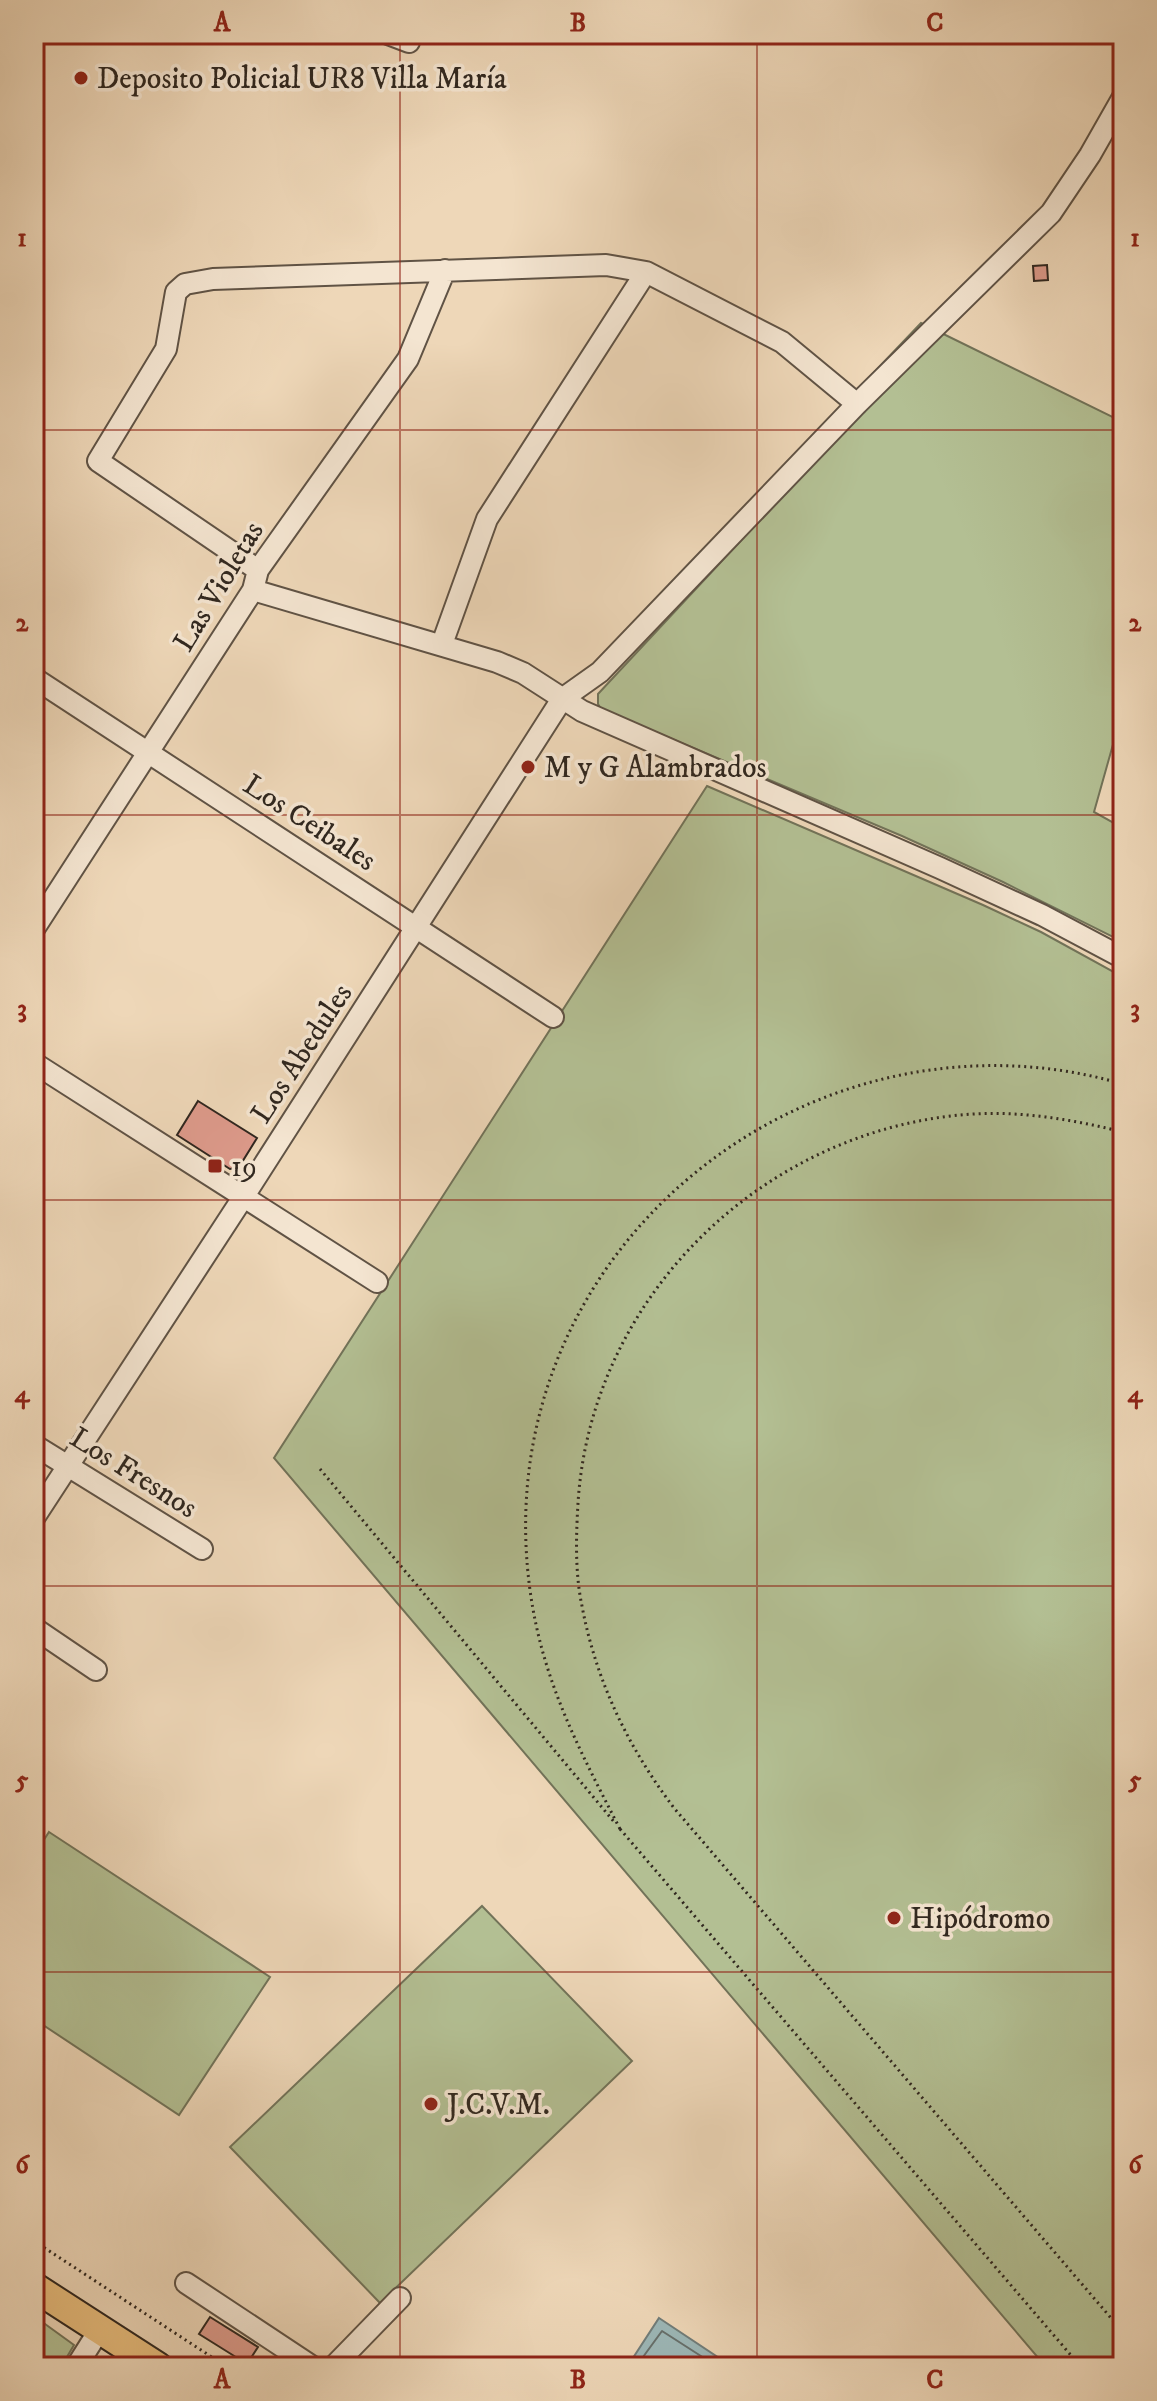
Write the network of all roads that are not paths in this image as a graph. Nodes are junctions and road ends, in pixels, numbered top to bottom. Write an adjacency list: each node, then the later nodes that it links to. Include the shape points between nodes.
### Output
1 (388, 34): 2 (street)
2 (409, 42)
3 (1123, 97): 6 (street, via 1051,213)
4 (445, 270): 5 (street, via 606,265); 7 (street, Las Violetas, via 408,359); 7 (street, via 213,279 185,284 176,292 166,349 98,461)
5 (646, 272): 6 (street, via 782,342); 8 (street, via 487,519)
6 (857, 404): 10 (street, via 600,672)
7 (256, 580): 8 (street); 11 (street, Las Violetas)
8 (442, 644): 10 (street, via 523,673)
9 (34, 678): 11 (street, Los Ceibales)
10 (562, 699): 12 (street, Los Abedules); 14 (street, via 1042,915)
11 (148, 754): 12 (street, Los Ceibales); 13 (street, Las Violetas)
12 (418, 927): 15 (street, Los Ceibales); 17 (street, Los Abedules)
13 (34, 929)
14 (1123, 958)
15 (553, 1017)
16 (34, 1063): 17 (street)
17 (244, 1196): 18 (street); 20 (street, Los Abedules)
18 (377, 1282)
19 (34, 1445): 20 (street, Los Fresnos)
20 (67, 1466): 21 (street, Los Abedules); 22 (street, Los Fresnos)
21 (34, 1518)
22 (202, 1549)
23 (34, 1628): 24 (street)
24 (96, 1670)
25 (186, 2283): 29 (street)
26 (34, 2287): 28 (highway)
27 (400, 2298): 33 (street)
28 (100, 2329): 30 (street); 31 (highway)
29 (289, 2360): 32 (street)
30 (76, 2367)
31 (158, 2367)
32 (313, 2367)
33 (333, 2367)

